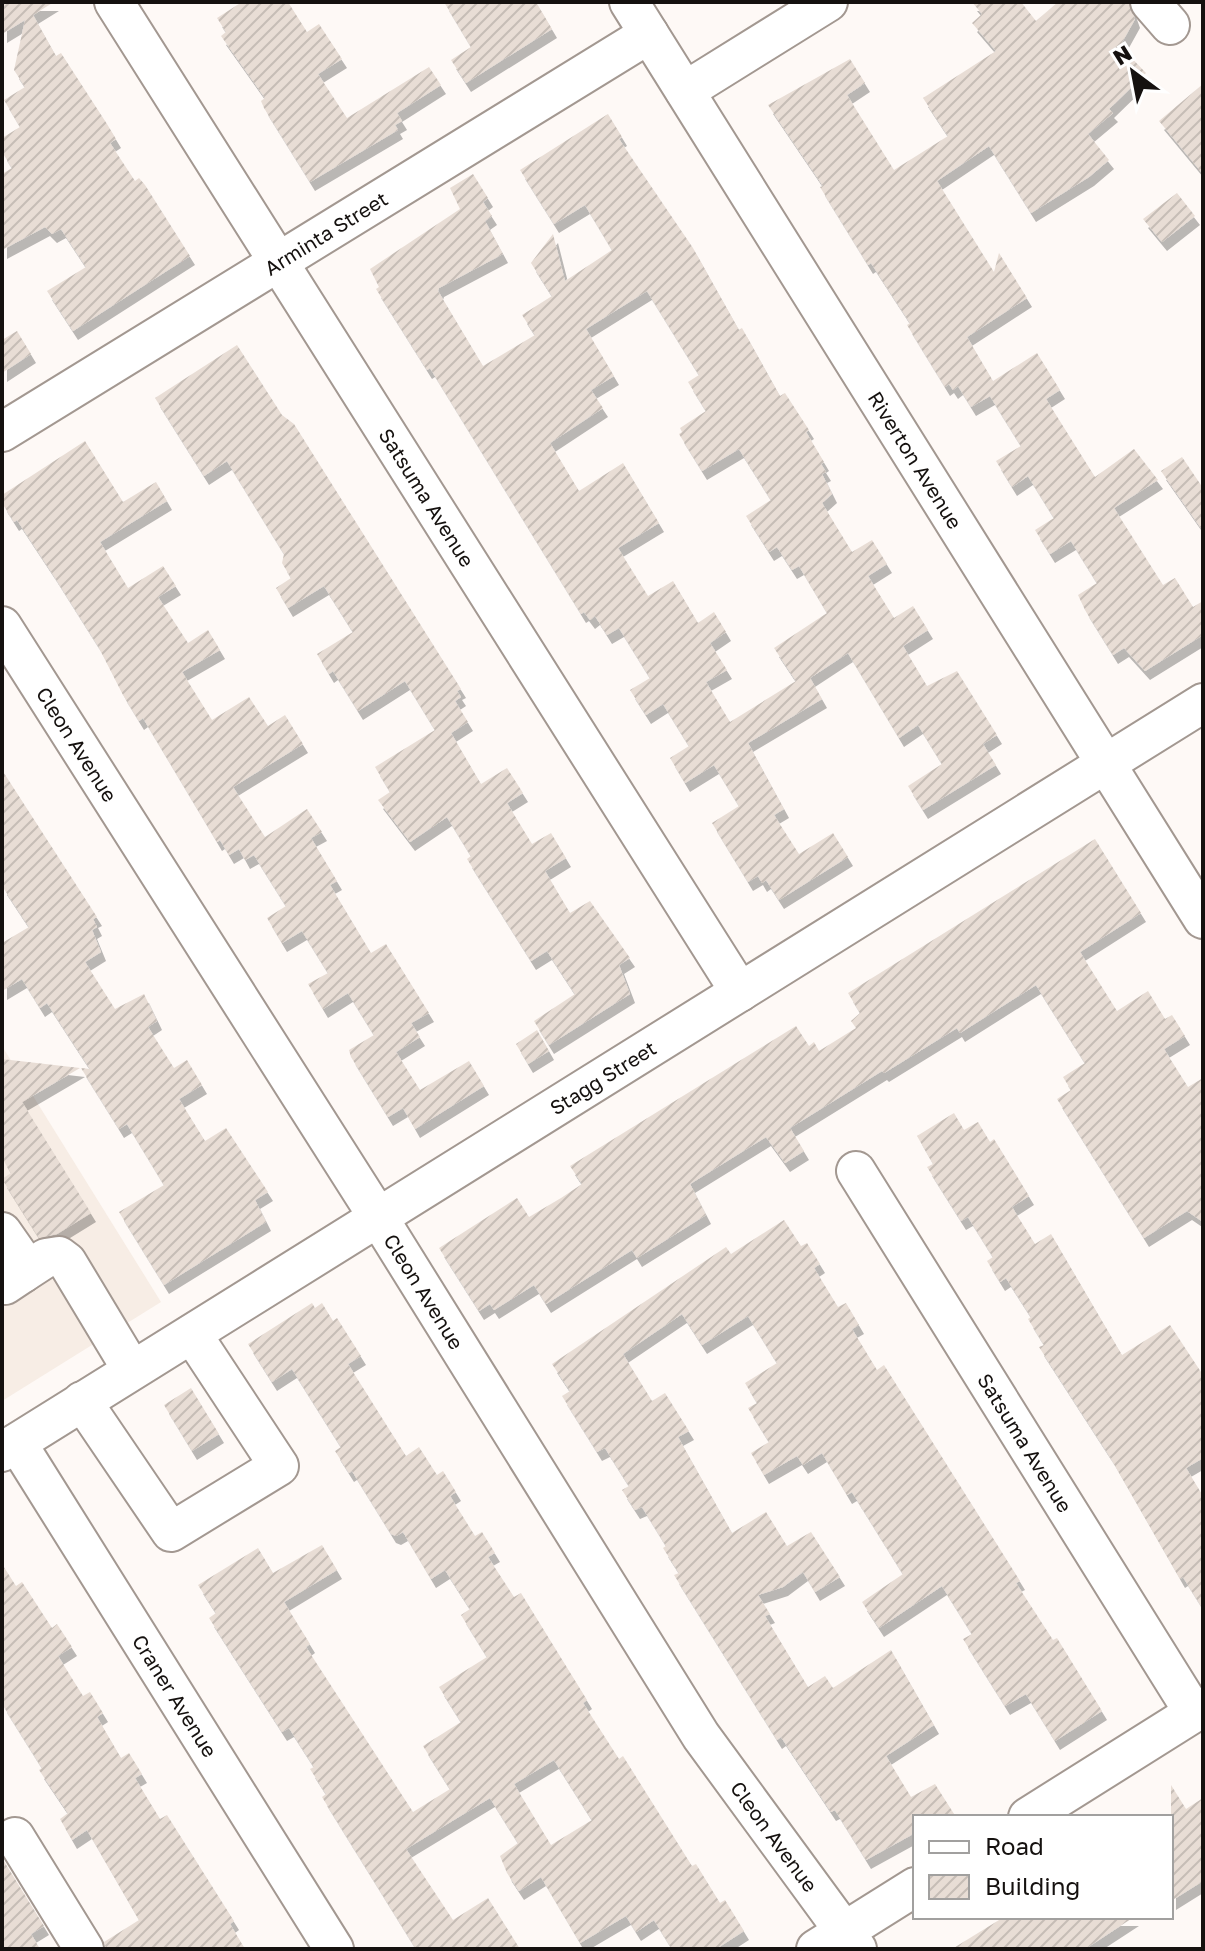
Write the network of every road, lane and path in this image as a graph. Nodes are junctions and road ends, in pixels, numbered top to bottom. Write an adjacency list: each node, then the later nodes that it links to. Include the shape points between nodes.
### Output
1 (114, 2): 6 (street, Satsuma Avenue)
2 (629, 2): 4 (street, Riverton Avenue)
3 (828, 2): 5 (street)
4 (649, 34): 5 (street, Riverton Avenue); 6 (street, Arminta Street)
5 (685, 91): 10 (street, Riverton Avenue)
6 (279, 261): 7 (street, Arminta Street); 12 (street, Satsuma Avenue)
7 (2, 432)
8 (2, 626): 14 (street, Cleon Avenue)
9 (1203, 703): 10 (street, Stagg Street)
10 (1106, 764): 11 (street, Riverton Avenue); 12 (street, Stagg Street)
11 (1203, 919)
12 (740, 992): 14 (street, Stagg Street)
13 (856, 1171): 21 (street, Satsuma Avenue)
14 (378, 1217): 17 (street, Stagg Street); 26 (street, Cleon Avenue, via 701,1736)
15 (2, 1232): 16 (street, via 23,1262)
16 (12, 1280): 18 (street, via 46,1258 59,1256 67,1262)
17 (192, 1334): 18 (street, Stagg Street); 19 (street, via 279,1466 171,1532)
18 (132, 1370): 19 (street, Stagg Street)
19 (82, 1401): 20 (street, Stagg Street)
20 (10, 1448): 27 (street, Craner Avenue)
21 (1198, 1710): 22 (street)
22 (1031, 1815)
23 (15, 1837): 25 (street)
24 (913, 1888): 26 (street)
25 (75, 1934)
26 (839, 1943)
27 (334, 1949)

